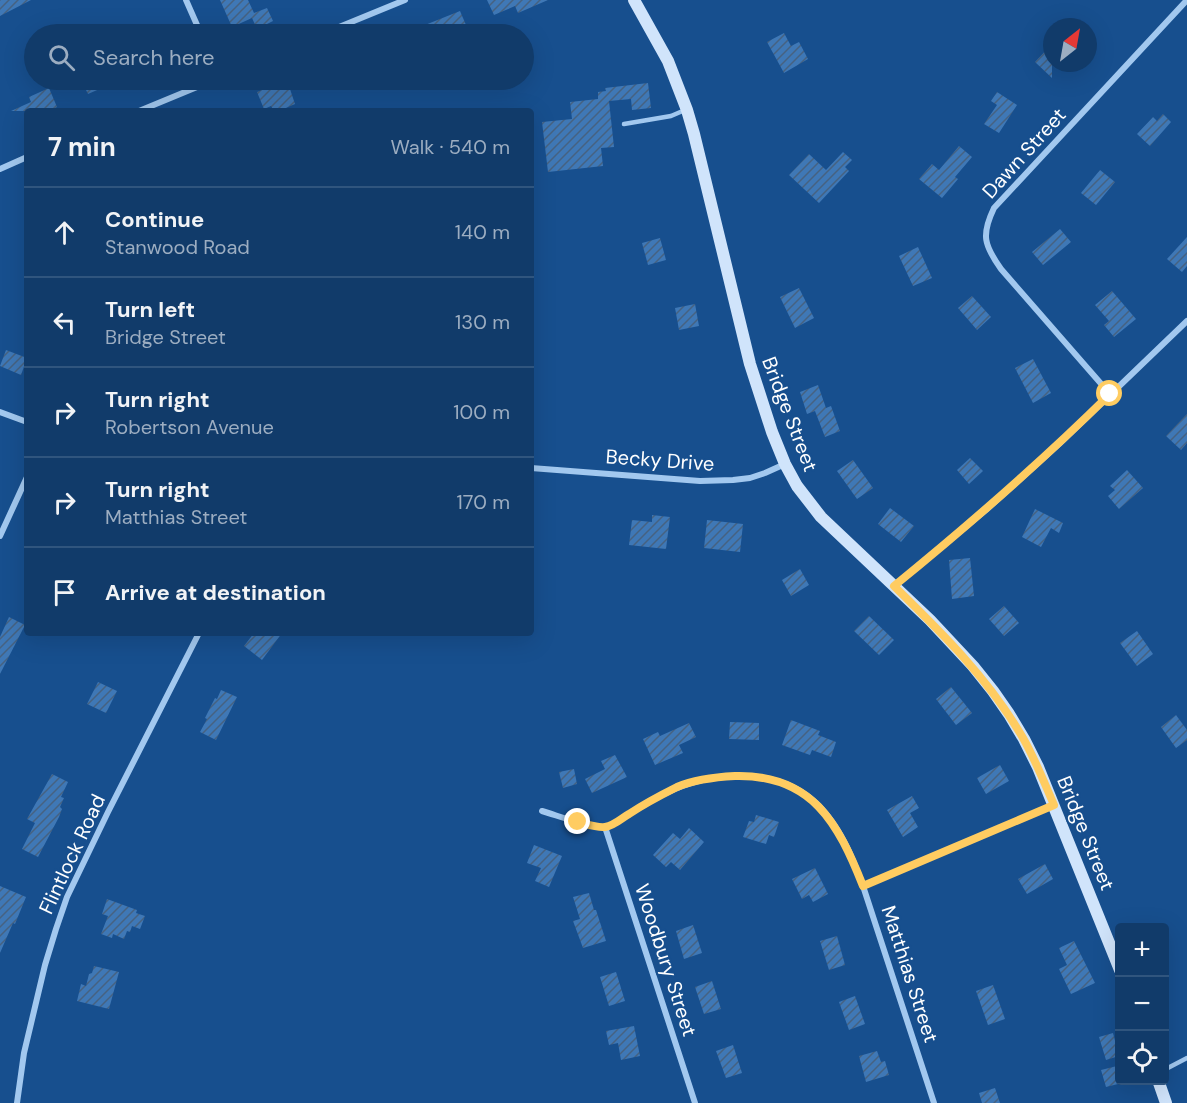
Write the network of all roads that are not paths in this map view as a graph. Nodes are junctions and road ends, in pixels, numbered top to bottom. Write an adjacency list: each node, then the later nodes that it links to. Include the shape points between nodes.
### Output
1 (186, 0): 5 (street)
2 (405, 0): 6 (street)
3 (634, 0): 9 (street, Bridge Street, via 668,61)
4 (1187, 0): 14 (street, Dawn Street, via 994,208 986,224 986,241 1001,269)
5 (197, 24)
6 (346, 24)
7 (190, 90): 8 (street)
8 (146, 108)
9 (687, 110): 10 (lane); 17 (street, Bridge Street, via 750,364)
10 (624, 124)
11 (24, 159): 12 (street)
12 (0, 169)
13 (1187, 321): 14 (street)
14 (1110, 394): 21 (street, via 986,510)
15 (0, 412): 16 (street)
16 (24, 421)
17 (784, 464): 18 (street, Becky Drive, via 750,478 733,480); 21 (street, Bridge Street, via 821,517)
18 (534, 468)
19 (24, 484): 20 (street)
20 (0, 536)
21 (894, 586): 23 (street, Bridge Street, via 953,644 993,691 1024,739)
22 (197, 636): 31 (street, Flintlock Road, via 67,897 45,965 24,1053)
23 (1054, 805): 26 (street); 27 (street, Bridge Street)
24 (542, 811): 25 (street)
25 (605, 827): 26 (street, Matthias Street, via 680,786 706,778 766,778 797,790 822,809 846,845); 32 (street, Woodbury Street)
26 (863, 886): 33 (street, Matthias Street)
27 (1115, 960)
28 (1187, 1058): 29 (lane)
29 (1169, 1067)
30 (1160, 1085): 34 (street)
31 (17, 1103)
32 (695, 1103)
33 (934, 1103)
34 (1166, 1103)

